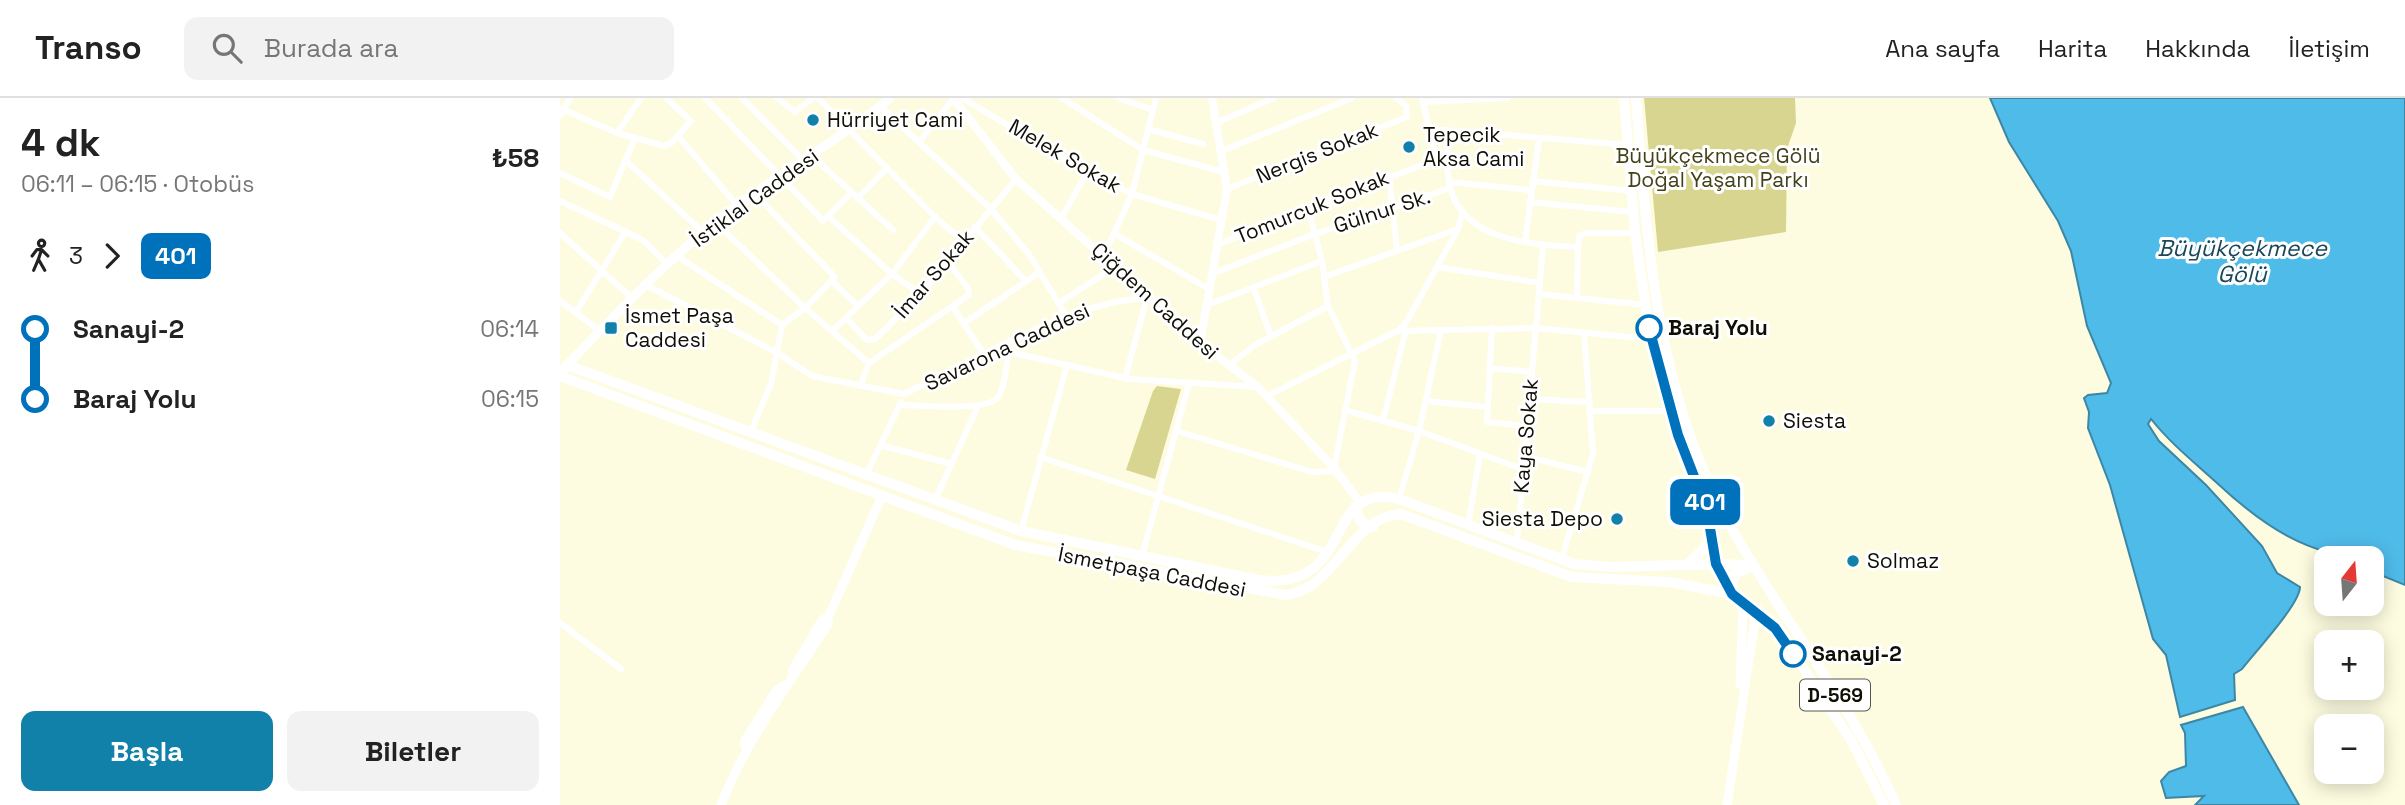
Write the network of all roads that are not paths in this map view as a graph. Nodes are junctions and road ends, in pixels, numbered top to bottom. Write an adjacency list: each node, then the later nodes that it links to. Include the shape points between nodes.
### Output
1 (570, 98): 23 (street)
2 (641, 98): 29 (street)
3 (666, 98): 30 (street, via 691,121)
4 (705, 98): 46 (street)
5 (743, 98): 39 (street)
6 (777, 98): 7 (street, via 795,112)
7 (816, 98): 26 (street)
8 (953, 98): 33 (street); 48 (street, Çiğdem Caddesi)
9 (1062, 98): 36 (street)
10 (1118, 98): 22 (street)
11 (1156, 98): 22 (street)
12 (1212, 98): 24 (street)
13 (1274, 98): 24 (street)
14 (1352, 98): 37 (street)
15 (1396, 98): 51 (street, Nergis Sokak, via 1406,106 1408,117)
16 (1508, 98): 20 (street)
17 (1624, 98): 35 (highway, D-569)
18 (1636, 98): 199 (highway, D-569, via 1650,263 1666,354 1696,453)
19 (966, 99): 43 (street, Melek Sokak)
20 (1423, 100): 27 (street)
21 (885, 101): 26 (main road, İstiklal Caddesi); 33 (street)
22 (1153, 110): 25 (street)
23 (561, 111): 29 (street)
24 (1217, 122): 37 (street)
25 (1148, 129): 34 (street); 36 (street)
26 (847, 130): 39 (main road, İstiklal Caddesi); 42 (street)
27 (1431, 130): 28 (street); 40 (street)
28 (1447, 132): 32 (street); 38 (street)
29 (617, 133): 31 (street)
30 (678, 136): 31 (street, via 664,146); 60 (street)
31 (635, 138): 41 (street)
32 (1539, 139): 35 (street); 49 (street)
33 (919, 142): 61 (street)
34 (1203, 144)
35 (1628, 145): 53 (highway, D-569)
36 (1143, 149): 44 (street); 56 (street)
37 (1222, 151): 44 (street)
38 (1447, 155): 40 (street, Tomurcuk Sokak); 50 (street)
39 (808, 158): 46 (main road, İstiklal Caddesi); 55 (street)
40 (1436, 159): 47 (street, Tomurcuk Sokak)
41 (625, 160): 45 (street, via 610,197); 76 (street)
42 (886, 169): 57 (street); 66 (street)
43 (1087, 172): 56 (street, Melek Sokak); 68 (street)
44 (1224, 172): 51 (street)
45 (560, 173)
46 (782, 176): 54 (main road, İstiklal Caddesi); 67 (street)
47 (1389, 176): 62 (street, Tomurcuk Sokak); 63 (street)
48 (1016, 179): 61 (street, İmar Sokak); 68 (street, Çiğdem Caddesi)
49 (1532, 181): 52 (street); 53 (street)
50 (1450, 185): 52 (street); 63 (street, Gülnur Sk.); 64 (street)
51 (1227, 189): 69 (street)
52 (1530, 190): 59 (street)
53 (1632, 191): 65 (highway, D-569)
54 (754, 193): 60 (main road, İstiklal Caddesi); 98 (street, via 835,277)
55 (851, 193): 57 (street); 67 (street)
56 (1132, 194): 69 (street, Melek Sokak); 78 (street)
57 (857, 199): 73 (street)
58 (560, 201): 74 (street)
59 (1529, 202): 65 (street); 81 (street)
60 (737, 205): 70 (main road, İstiklal Caddesi)
61 (990, 208): 71 (street, İmar Sokak); 94 (street)
62 (1308, 208): 79 (street); 82 (street, Tomurcuk Sokak)
63 (1394, 208): 79 (street, Gülnur Sk.); 85 (street)
64 (1463, 211): 72 (street); 81 (street, via 1491,235)
65 (1633, 212): 77 (highway, D-569)
66 (935, 217): 80 (street); 95 (street)
67 (826, 218): 95 (street)
68 (1061, 219): 86 (street, Çiğdem Caddesi)
69 (1221, 220): 82 (street)
70 (716, 223): 76 (main road, İstiklal Caddesi); 116 (street)
71 (975, 227): 80 (street, İmar Sokak); 99 (street)
72 (1458, 229): 85 (street); 92 (street)
73 (893, 230)
74 (625, 231): 90 (street, via 643,240); 93 (street)
75 (560, 233): 93 (street)
76 (704, 233): 87 (main road, İstiklal Caddesi)
77 (1635, 233): 84 (street, via 1586,233 1579,236); 112 (highway, D-569)
78 (1115, 234): 86 (street); 102 (street)
79 (1315, 234): 89 (street); 96 (street, Gülnur Sk.)
80 (963, 241): 88 (street, İmar Sokak)
81 (1525, 243): 83 (street)
82 (1216, 245): 96 (street)
83 (1543, 246): 84 (street); 100 (street, Kaya Sokak)
84 (1578, 247): 106 (street)
85 (1397, 250): 97 (street)
86 (1104, 255): 91 (street, Çiğdem Caddesi)
87 (677, 256): 90 (main road, İstiklal Caddesi); 121 (street)
88 (947, 261): 105 (street, İmar Sokak); 115 (street, via 969,295)
89 (1322, 261): 97 (street); 103 (street)
90 (668, 265): 101 (main road, İstiklal Caddesi)
91 (1116, 266): 108 (street, Çiğdem Caddesi); 110 (street)
92 (1437, 267): 100 (street); 128 (street)
93 (601, 270): 107 (street); 117 (street)
94 (1040, 272): 99 (street); 110 (street)
95 (892, 274): 105 (street); 113 (street)
96 (1211, 274): 102 (street)
97 (1324, 277): 114 (street)
98 (832, 281): 113 (street); 116 (street)
99 (1026, 281): 120 (street)
100 (1540, 283): 104 (street, Kaya Sokak)
101 (646, 285): 107 (main road, İstiklal Caddesi); 134 (street)
102 (1209, 289): 111 (street)
103 (1254, 289): 111 (street); 130 (street)
104 (1539, 293): 106 (street); 123 (street, Kaya Sokak)
105 (921, 294): 119 (street, İmar Sokak, via 871,341)
106 (1577, 297): 112 (street)
107 (632, 298): 126 (main road, İstiklal Caddesi)
108 (1150, 298): 118 (street, Savarona Caddesi, via 1101,304); 133 (street, Çiğdem Caddesi); 145 (street)
109 (560, 301): 117 (street)
110 (1059, 303): 118 (street)
111 (1207, 305): 133 (street)
112 (1644, 305): 131 (highway, D-569)
113 (858, 306): 119 (street)
114 (1328, 306): 130 (street); 136 (street)
115 (953, 307): 120 (street); 138 (street)
116 (805, 308): 121 (street); 127 (street)
117 (576, 312): 126 (street)
118 (1067, 317): 132 (street, Savarona Caddesi)
119 (846, 318): 127 (street)
120 (964, 323): 137 (street)
121 (782, 325): 134 (street)
122 (1492, 328): 123 (street); 125 (street); 142 (street)
123 (1536, 328): 129 (street); 143 (street, Kaya Sokak)
124 (1406, 330): 125 (street); 128 (street); 162 (street)
125 (1441, 330): 153 (street)
126 (600, 331): 141 (main road, İstiklal Caddesi)
127 (832, 331): 138 (street)
128 (1397, 331): 136 (street)
129 (1584, 332): 131 (street); 154 (street)
130 (1270, 337): 140 (street)
131 (1651, 339): 161 (highway, D-569)
132 (1011, 343): 135 (street); 137 (street, Savarona Caddesi)
133 (1200, 343): 140 (street, Çiğdem Caddesi)
134 (776, 352): 147 (street, via 812,376); 164 (street, via 771,384)
135 (1009, 352): 139 (street); 156 (street, via 999,396)
136 (1352, 355): 150 (street); 158 (street)
137 (985, 356): 149 (street, Savarona Caddesi)
138 (869, 363): 147 (street)
139 (1067, 365): 145 (street); 171 (street)
140 (1228, 366): 148 (street, Çiğdem Caddesi)
141 (564, 367): 144 (main road); 151 (main road, İsmetpaşa Caddesi)
142 (1489, 368): 143 (street); 157 (street)
143 (1532, 372): 152 (street, Kaya Sokak)
144 (560, 376): 159 (main road, İsmetpaşa Caddesi)
145 (1125, 378): 146 (street)
146 (1189, 383): 148 (street); 165 (street)
147 (860, 386): 149 (street)
148 (1258, 387): 150 (street, Çiğdem Caddesi)
149 (904, 394): 155 (street)
150 (1267, 396): 174 (street, Çiğdem Caddesi)
151 (663, 399): 159 (main road); 164 (main road, İsmetpaşa Caddesi)
152 (1529, 399): 154 (street); 163 (street, Kaya Sokak)
153 (1426, 401): 157 (street); 166 (street)
154 (1590, 402): 160 (street)
155 (900, 405): 156 (street); 168 (street)
156 (978, 406): 172 (street)
157 (1487, 407): 163 (street, via 1487,422)
158 (1345, 410): 162 (street); 174 (street)
159 (658, 411): 167 (main road, İsmetpaşa Caddesi)
160 (1591, 411): 161 (street); 175 (street, via 1593,454)
161 (1671, 411): 188 (highway, D-569, via 1704,499)
162 (1383, 420): 166 (street)
163 (1526, 426): 170 (street, Kaya Sokak)
164 (751, 431): 167 (main road); 176 (main road, İsmetpaşa Caddesi)
165 (1177, 431): 174 (street, via 1312,472); 178 (street)
166 (1419, 431): 169 (street); 181 (street)
167 (746, 444): 179 (main road, İsmetpaşa Caddesi)
168 (880, 445): 172 (street); 176 (street)
169 (1480, 455): 173 (street); 185 (street)
170 (1523, 456): 173 (street, Kaya Sokak); 175 (street)
171 (1040, 457): 178 (street); 187 (street)
172 (952, 464): 182 (street)
173 (1522, 469): 190 (street, Kaya Sokak)
174 (1335, 470): 183 (street, Çiğdem Caddesi)
175 (1588, 472): 195 (street)
176 (866, 475): 177 (main road, İsmetpaşa Caddesi)
177 (888, 483): 179 (main road); 182 (main road, İsmetpaşa Caddesi)
178 (1157, 495): 192 (street); 194 (street)
179 (882, 496): 189 (main road, İsmetpaşa Caddesi); 211 (main road, via 828,624 746,748)
180 (1378, 496): 181 (main road); 183 (main road); 184 (main road)
181 (1399, 499): 185 (main road)
182 (935, 500): 187 (main road, İsmetpaşa Caddesi)
183 (1357, 504): 186 (main road, via 1361,522); 192 (main road, İsmetpaşa Caddesi)
184 (1385, 518): 186 (main road, İsmetpaşa Caddesi); 193 (main road, via 1408,514)
185 (1468, 525): 190 (main road)
186 (1373, 527): 203 (main road, İsmetpaşa Caddesi, via 1322,578 1297,594)
187 (1021, 531): 189 (main road); 191 (main road, İsmetpaşa Caddesi)
188 (1711, 533): 197 (highway, D-569); 198 (main road, via 1703,550)
189 (1015, 545): 196 (main road, İsmetpaşa Caddesi)
190 (1521, 545): 193 (main road); 195 (main road)
191 (1118, 552): 194 (main road, İsmetpaşa Caddesi); 196 (main road)
192 (1327, 552): 201 (main road, İsmetpaşa Caddesi, via 1310,573 1295,581)
193 (1520, 557): 202 (main road, via 1572,577)
194 (1141, 558): 201 (main road, İsmetpaşa Caddesi)
195 (1561, 561): 200 (main road)
196 (1115, 564): 203 (main road, İsmetpaşa Caddesi)
197 (1716, 564): 198 (main road); 199 (highway); 205 (highway, D-569)
198 (1685, 565): 200 (main road)
199 (1753, 566): 204 (highway, D-569); 205 (highway, via 1735,574)
200 (1646, 568): 202 (main road)
201 (1235, 575): 203 (main road)
202 (1646, 581): 205 (main road)
203 (1232, 587)
204 (1768, 588): 207 (highway); 214 (highway, D-569, via 1864,741)
205 (1732, 594): 206 (highway, D-569)
206 (1743, 606): 207 (highway, D-569); 210 (main road)
207 (1756, 613): 210 (main road); 213 (highway, D-569, via 1783,638 1835,715)
208 (560, 623): 209 (street)
209 (621, 669)
210 (1741, 700): 212 (main road)
211 (721, 805)
212 (1727, 805)
213 (1884, 805)
214 (1896, 805)

